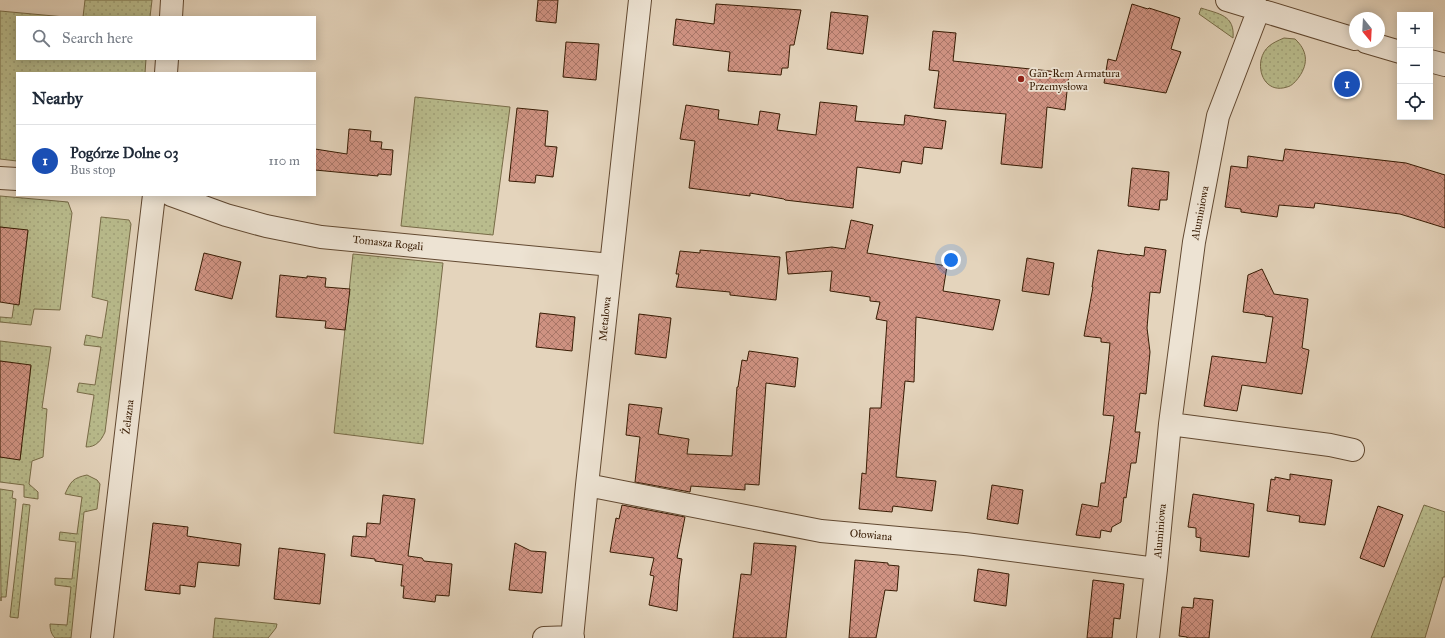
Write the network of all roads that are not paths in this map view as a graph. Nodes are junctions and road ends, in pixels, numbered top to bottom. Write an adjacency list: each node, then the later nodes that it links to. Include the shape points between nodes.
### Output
1 (172, 0): 5 (street)
2 (640, 0): 17 (street, Metalowa)
3 (1227, 0): 4 (street)
4 (1259, 9): 6 (street); 18 (street, Aluminiowa, via 1218,116 1194,242)
5 (171, 16)
6 (1349, 37)
7 (1385, 48): 8 (street)
8 (1397, 51)
9 (167, 60): 12 (street)
10 (1433, 62): 11 (street)
11 (1445, 65)
12 (166, 72)
13 (0, 178): 14 (street)
14 (16, 179)
15 (154, 196): 23 (street, Żelazna)
16 (173, 196): 17 (street, Tomasza Rogali, via 266,226 321,236)
17 (611, 265): 20 (street, Metalowa)
18 (1170, 424): 19 (street); 21 (street, Aluminiowa)
19 (1354, 450)
20 (587, 485): 21 (street, Ołowiana, via 821,531 965,544); 22 (street, Metalowa)
21 (1156, 569): 25 (street, Aluminiowa)
22 (572, 637): 24 (street)
23 (102, 638)
24 (544, 638)
25 (1148, 638)

